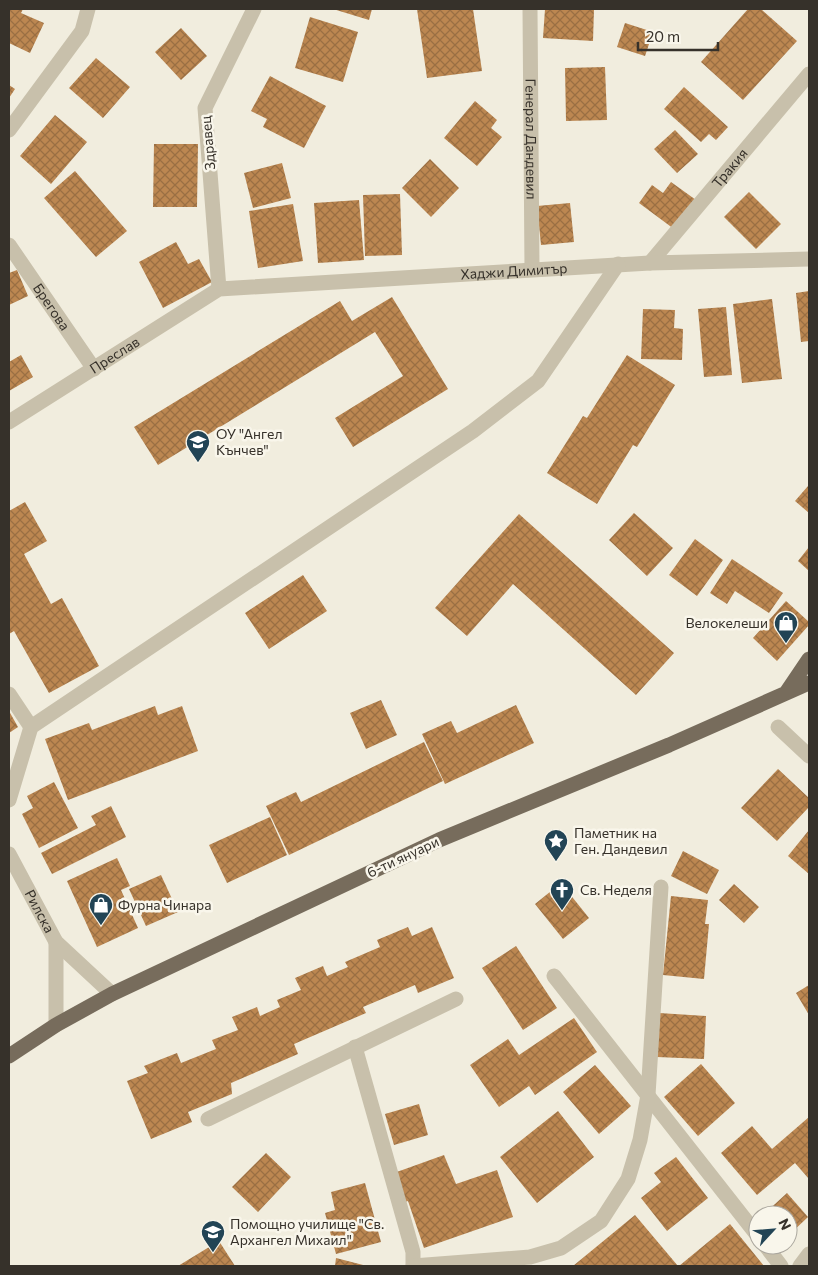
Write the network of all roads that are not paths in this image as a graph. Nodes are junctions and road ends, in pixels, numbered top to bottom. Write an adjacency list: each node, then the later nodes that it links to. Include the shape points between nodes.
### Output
1 (88, 9): 5 (street, via 82,31)
2 (254, 9): 11 (street, Здравец, via 205,108)
3 (530, 9): 10 (street, Генерал Дандевил)
4 (809, 74): 8 (street, Тракия)
5 (9, 130)
6 (9, 245): 12 (street, Брегова)
7 (809, 259): 8 (street, Хаджи Димитър)
8 (650, 263): 9 (street, Хаджи Димитър)
9 (618, 264): 10 (street, Хаджи Димитър); 18 (street, via 538,380 473,432)
10 (532, 269): 11 (street, Хаджи Димитър)
11 (220, 289): 12 (street, Преслав)
12 (94, 369): 13 (street, Преслав)
13 (9, 422)
14 (809, 659): 16 (main road)
15 (809, 683): 16 (main road, 6-ти януари)
16 (786, 693): 26 (main road, 6-ти януари, via 439,840)
17 (9, 694): 18 (street)
18 (31, 727): 21 (street)
19 (778, 727): 20 (street)
20 (809, 756)
21 (9, 800)
22 (9, 854): 24 (street, Рилска)
23 (661, 887): 31 (street)
24 (56, 942): 26 (street); 28 (street)
25 (554, 976): 31 (street)
26 (112, 994): 28 (main road, 6-ти януари)
27 (456, 999): 29 (street)
28 (56, 1025): 30 (main road, 6-ти януари)
29 (355, 1047): 32 (street); 36 (street, via 414,1252)
30 (9, 1056)
31 (648, 1095): 33 (street); 36 (street, via 640,1140 628,1179 601,1221 561,1248 530,1257)
32 (208, 1119)
33 (748, 1223)
34 (809, 1254): 38 (street)
35 (773, 1255): 37 (street)
36 (413, 1266)
37 (781, 1266)
38 (800, 1266)

